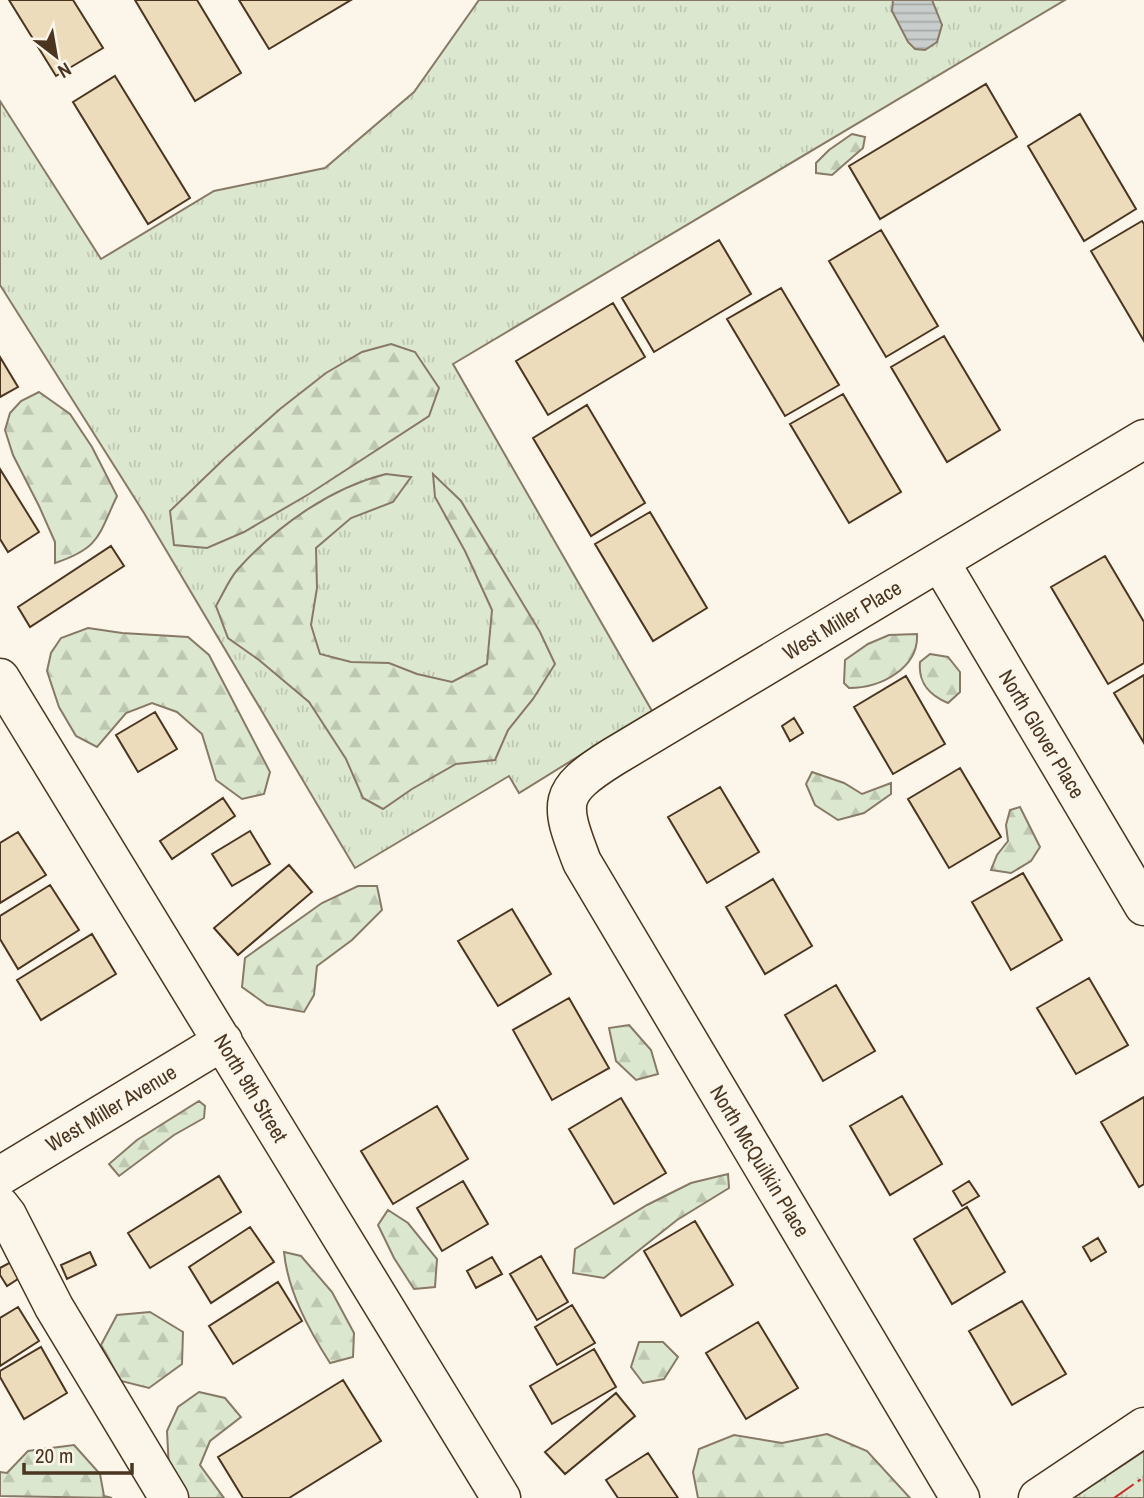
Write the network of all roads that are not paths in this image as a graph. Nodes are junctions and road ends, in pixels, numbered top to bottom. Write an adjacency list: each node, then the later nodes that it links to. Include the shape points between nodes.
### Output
1 (1144, 439): 2 (street, West Miller Place)
2 (940, 562): 4 (street, West Miller Place, via 588,773 569,793); 5 (street, North Glover Place)
3 (0, 678): 6 (street, North 9th Street)
4 (566, 821): 12 (street, North McQuilkin Place, via 589,874)
5 (1144, 906)
6 (223, 1041): 7 (street, West Miller Avenue); 11 (street, North 9th Street)
7 (0, 1176)
8 (0, 1206): 10 (street, via 54,1307)
9 (1144, 1427): 13 (street)
10 (169, 1498)
11 (501, 1498)
12 (960, 1498)
13 (1038, 1498)

